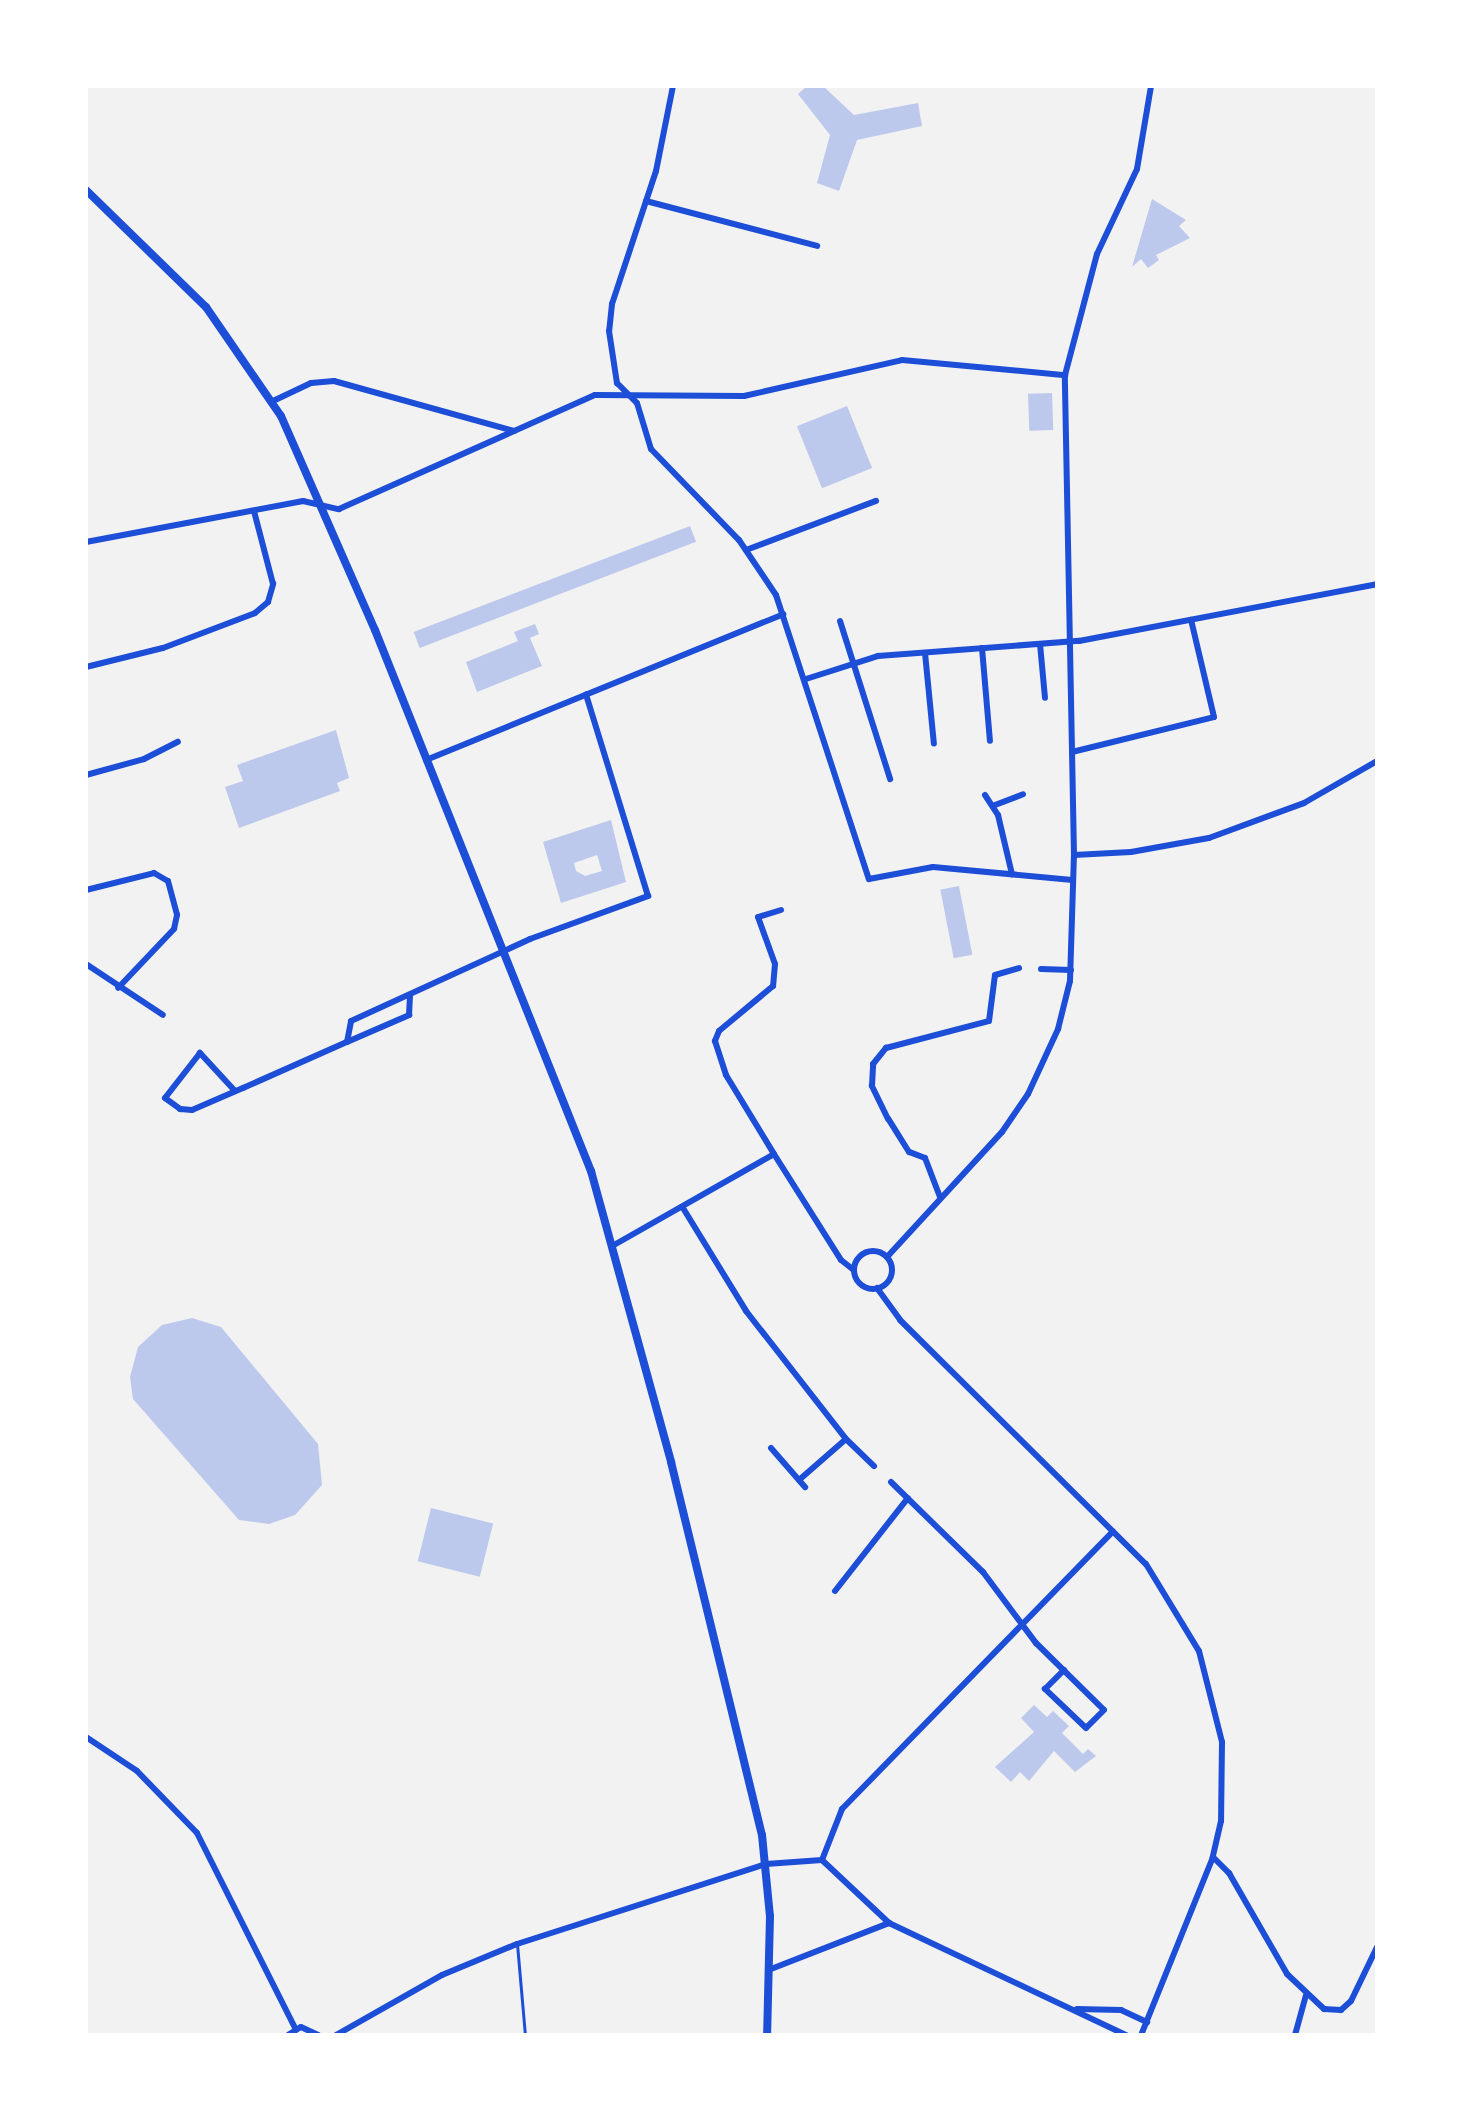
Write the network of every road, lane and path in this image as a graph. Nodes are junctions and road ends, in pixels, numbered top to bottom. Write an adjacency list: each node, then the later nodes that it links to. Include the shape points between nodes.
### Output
1 (673, 86): 4 (street)
2 (1151, 86): 6 (street, via 1137,169 1097,254)
3 (86, 190): 8 (main road, via 206,307)
4 (646, 201): 5 (street); 7 (street, via 612,304 609,331 617,383)
5 (817, 246)
6 (1065, 375): 7 (street, via 902,360 744,396 702,400); 19 (street)
7 (628, 394): 9 (street, via 595,395); 14 (street, via 637,403 651,449)
8 (273, 401): 9 (street, via 311,383 334,381); 11 (main road)
9 (514, 431): 11 (street, via 343,508)
10 (876, 501): 14 (street)
11 (322, 505): 12 (street, via 303,501); 32 (main road)
12 (254, 511): 13 (street); 24 (street, via 273,584 268,602 255,613 163,648)
13 (86, 542)
14 (746, 550): 16 (street, via 764,573)
15 (1377, 584): 17 (street)
16 (783, 614): 25 (street); 26 (street)
17 (1191, 620): 19 (street); 31 (street, via 1214,717)
18 (840, 621): 23 (street)
19 (1068, 642): 20 (street); 31 (street)
20 (1040, 644): 21 (street); 27 (street)
21 (982, 648): 22 (street); 28 (street)
22 (925, 653): 23 (street); 30 (street)
23 (854, 664): 25 (street); 35 (street)
24 (86, 667)
25 (806, 679): 40 (street, via 869,879 933,867)
26 (586, 694): 32 (street); 44 (street, via 648,896)
27 (1045, 698)
28 (990, 741)
29 (178, 742): 34 (street, via 144,759)
30 (934, 744)
31 (1072, 752): 39 (street)
32 (426, 760): 44 (main road)
33 (1377, 761): 39 (street, via 1304,803 1209,838 1131,852)
34 (86, 775)
35 (890, 779)
36 (1023, 794): 38 (street)
37 (985, 795): 38 (street)
38 (995, 805): 40 (street)
39 (1074, 855): 41 (street)
40 (1012, 874): 41 (street)
41 (1072, 880): 48 (street)
42 (86, 890): 49 (street, via 154,873 168,881 177,915 174,929)
43 (781, 910): 54 (street, via 758,917 775,964 773,986 728,1022 715,1041 726,1075)
44 (505, 952): 50 (street); 57 (main road, via 591,1171)
45 (86, 964): 49 (street)
46 (1019, 968): 55 (street, via 995,975 989,1021 886,1048 873,1064 872,1086 888,1119 909,1152 925,1158)
47 (1041, 969): 48 (street)
48 (1071, 970): 55 (street, via 1058,1029 1028,1094 1002,1132)
49 (118, 988): 51 (street)
50 (410, 996): 52 (street, via 351,1021); 52 (street, via 409,1015)
51 (163, 1015)
52 (347, 1042): 53 (street)
53 (235, 1091): 53 (street, via 192,1110 165,1098 200,1053)
54 (774, 1154): 56 (street); 59 (street, via 841,1260)
55 (940, 1197): 58 (street)
56 (683, 1208): 57 (street); 61 (street, via 746,1311)
57 (614, 1245): 75 (main road, via 748,1770)
58 (887, 1257): 59 (street, via 877,1251 863,1253); 60 (street, via 891,1276)
59 (854, 1270): 60 (street, via 863,1286)
60 (877, 1288): 68 (street, via 900,1320)
61 (846, 1439): 63 (street); 64 (street)
62 (771, 1448): 64 (street)
63 (874, 1466)
64 (799, 1480): 66 (street)
65 (891, 1482): 67 (street)
66 (805, 1487)
67 (908, 1498): 69 (street); 70 (street, via 1005,1595)
68 (1113, 1531): 70 (street); 73 (street, via 1164,1588 1206,1671 1222,1756 1221,1821)
69 (835, 1591)
70 (1022, 1624): 71 (street); 74 (street, via 842,1809)
71 (1064, 1670): 71 (street, via 1045,1689 1086,1728 1104,1710)
72 (86, 1737): 83 (street, via 137,1771 197,1833)
73 (1213, 1857): 80 (street, via 1229,1873 1266,1945); 82 (street)
74 (822, 1860): 75 (street); 76 (street)
75 (766, 1864): 77 (street); 79 (main road)
76 (889, 1923): 79 (street); 81 (street)
77 (517, 1944): 86 (street, via 442,1975); 87 (lane)
78 (1377, 1947): 80 (street, via 1341,2010 1324,2009)
79 (771, 1969): 88 (main road)
80 (1306, 1995): 91 (street)
81 (1070, 2008): 82 (street, via 1121,2010); 89 (street)
82 (1147, 2022): 90 (street)
83 (295, 2028): 84 (street); 85 (street, via 306,2027)
84 (288, 2035)
85 (318, 2035)
86 (336, 2035)
87 (525, 2035)
88 (767, 2035)
89 (1126, 2035)
90 (1141, 2035)
91 (1295, 2035)

